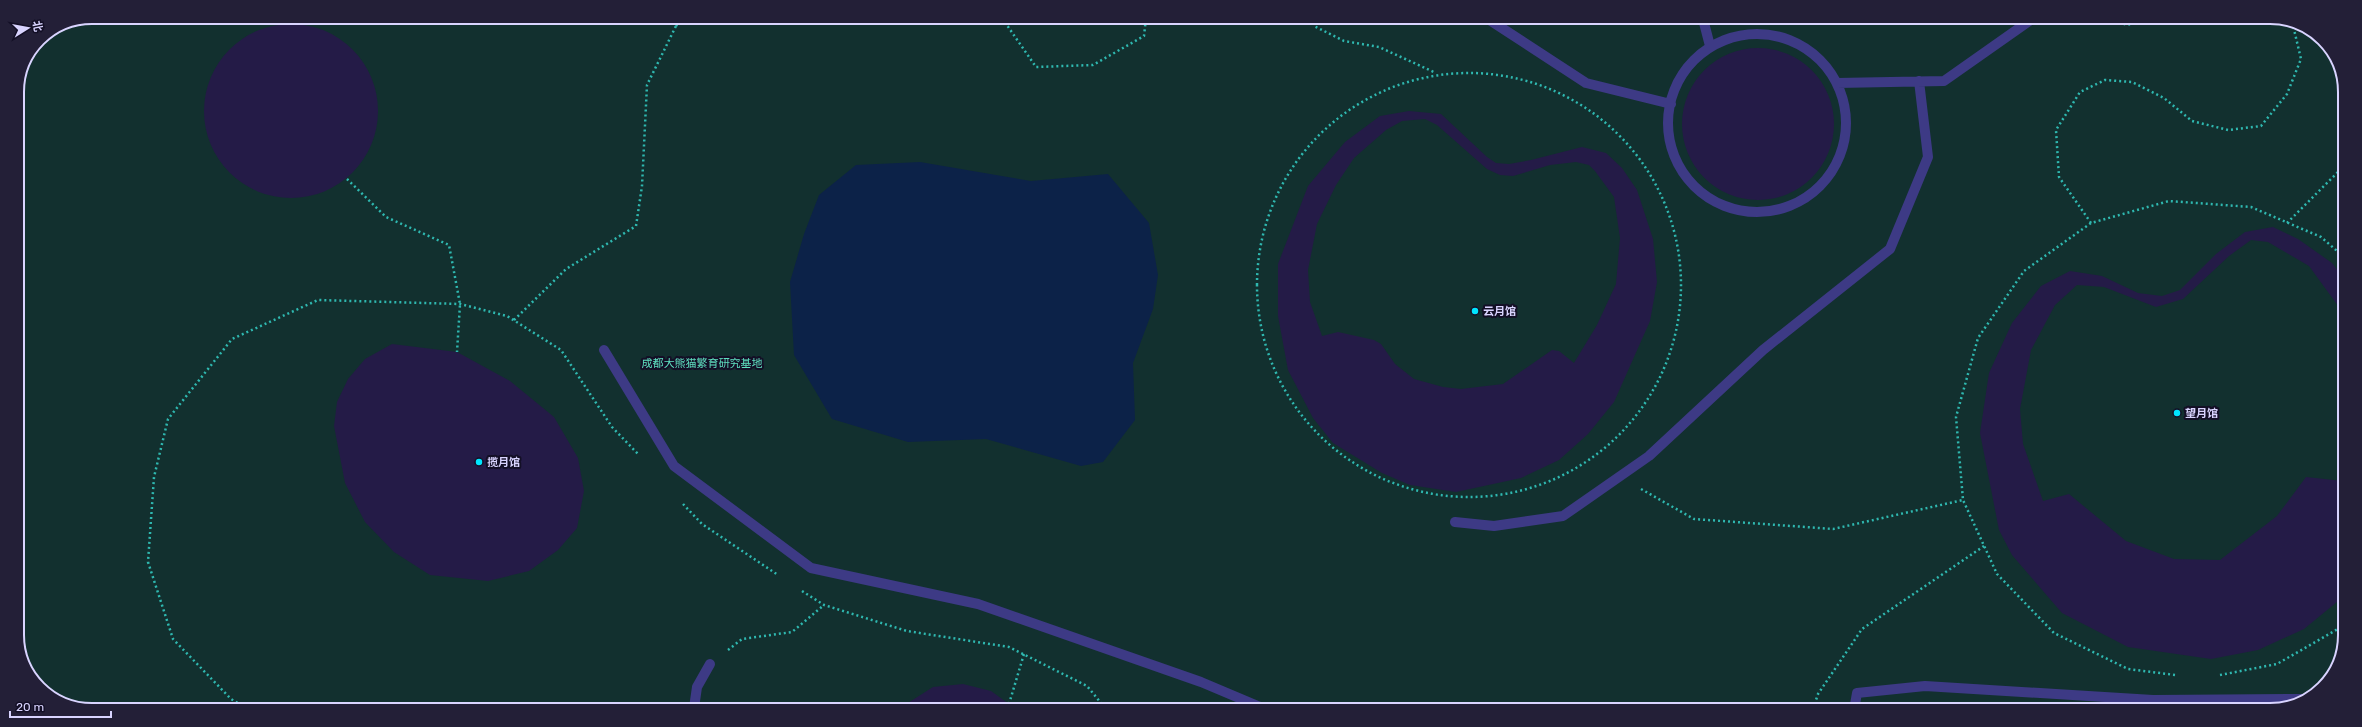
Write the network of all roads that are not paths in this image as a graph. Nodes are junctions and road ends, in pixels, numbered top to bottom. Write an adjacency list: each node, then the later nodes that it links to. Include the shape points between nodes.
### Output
1 (1496, 24): 7 (street, via 1586,83)
2 (1704, 24): 4 (street)
3 (2025, 24): 5 (street, via 1944,81)
4 (1710, 46): 6 (street, via 1737,35 1767,33 1796,42 1820,59); 7 (street, via 1687,67 1673,92)
5 (1919, 81): 6 (street); 9 (street, via 1928,157 1890,248 1763,350 1648,456 1563,516 1494,526)
6 (1837, 83): 7 (street, via 1846,110 1845,139 1836,166 1818,189 1800,201 1766,212 1737,210 1710,198 1687,178 1673,152 1668,122)
7 (1671, 104)
8 (604, 350): 13 (street, via 674,466 811,568 978,604 1201,682)
9 (1455, 522)
10 (710, 664): 12 (street, via 697,687)
11 (2292, 699): 14 (street, via 2153,700 1925,686 1858,693)
12 (695, 703)
13 (1250, 703)
14 (1856, 703)

